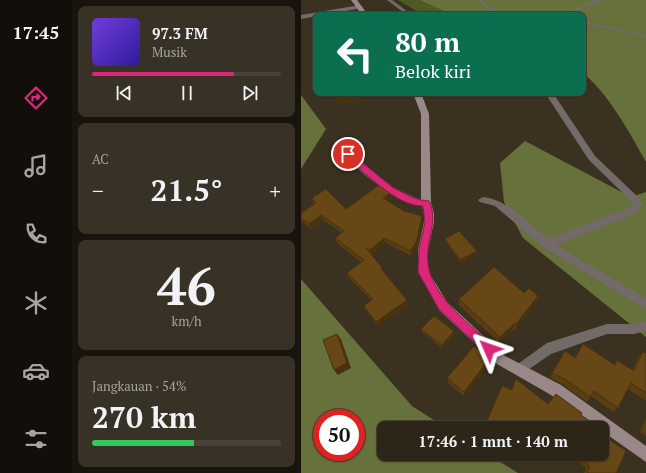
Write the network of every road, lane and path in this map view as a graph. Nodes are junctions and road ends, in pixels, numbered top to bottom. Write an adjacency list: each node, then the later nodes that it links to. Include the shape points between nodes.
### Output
1 (355, 0): 5 (main road)
2 (389, 0): 8 (lane)
3 (480, 0): 9 (lane)
4 (601, 0): 10 (lane)
5 (360, 7): 6 (street); 7 (main road)
6 (330, 12)
7 (363, 12)
8 (406, 12)
9 (493, 12)
10 (573, 12)
11 (313, 15): 12 (street)
12 (301, 17)
13 (586, 23): 14 (lane)
14 (646, 36)
15 (417, 96): 19 (main road, via 425,114)
16 (551, 96): 20 (street, via 592,158 635,199 637,204 634,210)
17 (338, 143): 19 (street, via 389,189 408,199)
18 (483, 200): 20 (street, via 498,204)
19 (426, 203): 23 (main road, via 429,222 423,250 423,272 429,284 443,306 501,360)
20 (547, 244): 21 (street)
21 (646, 304)
22 (646, 326): 23 (street, via 634,329 607,329 547,349)
23 (519, 370): 24 (main road, via 556,390)
24 (646, 455)

